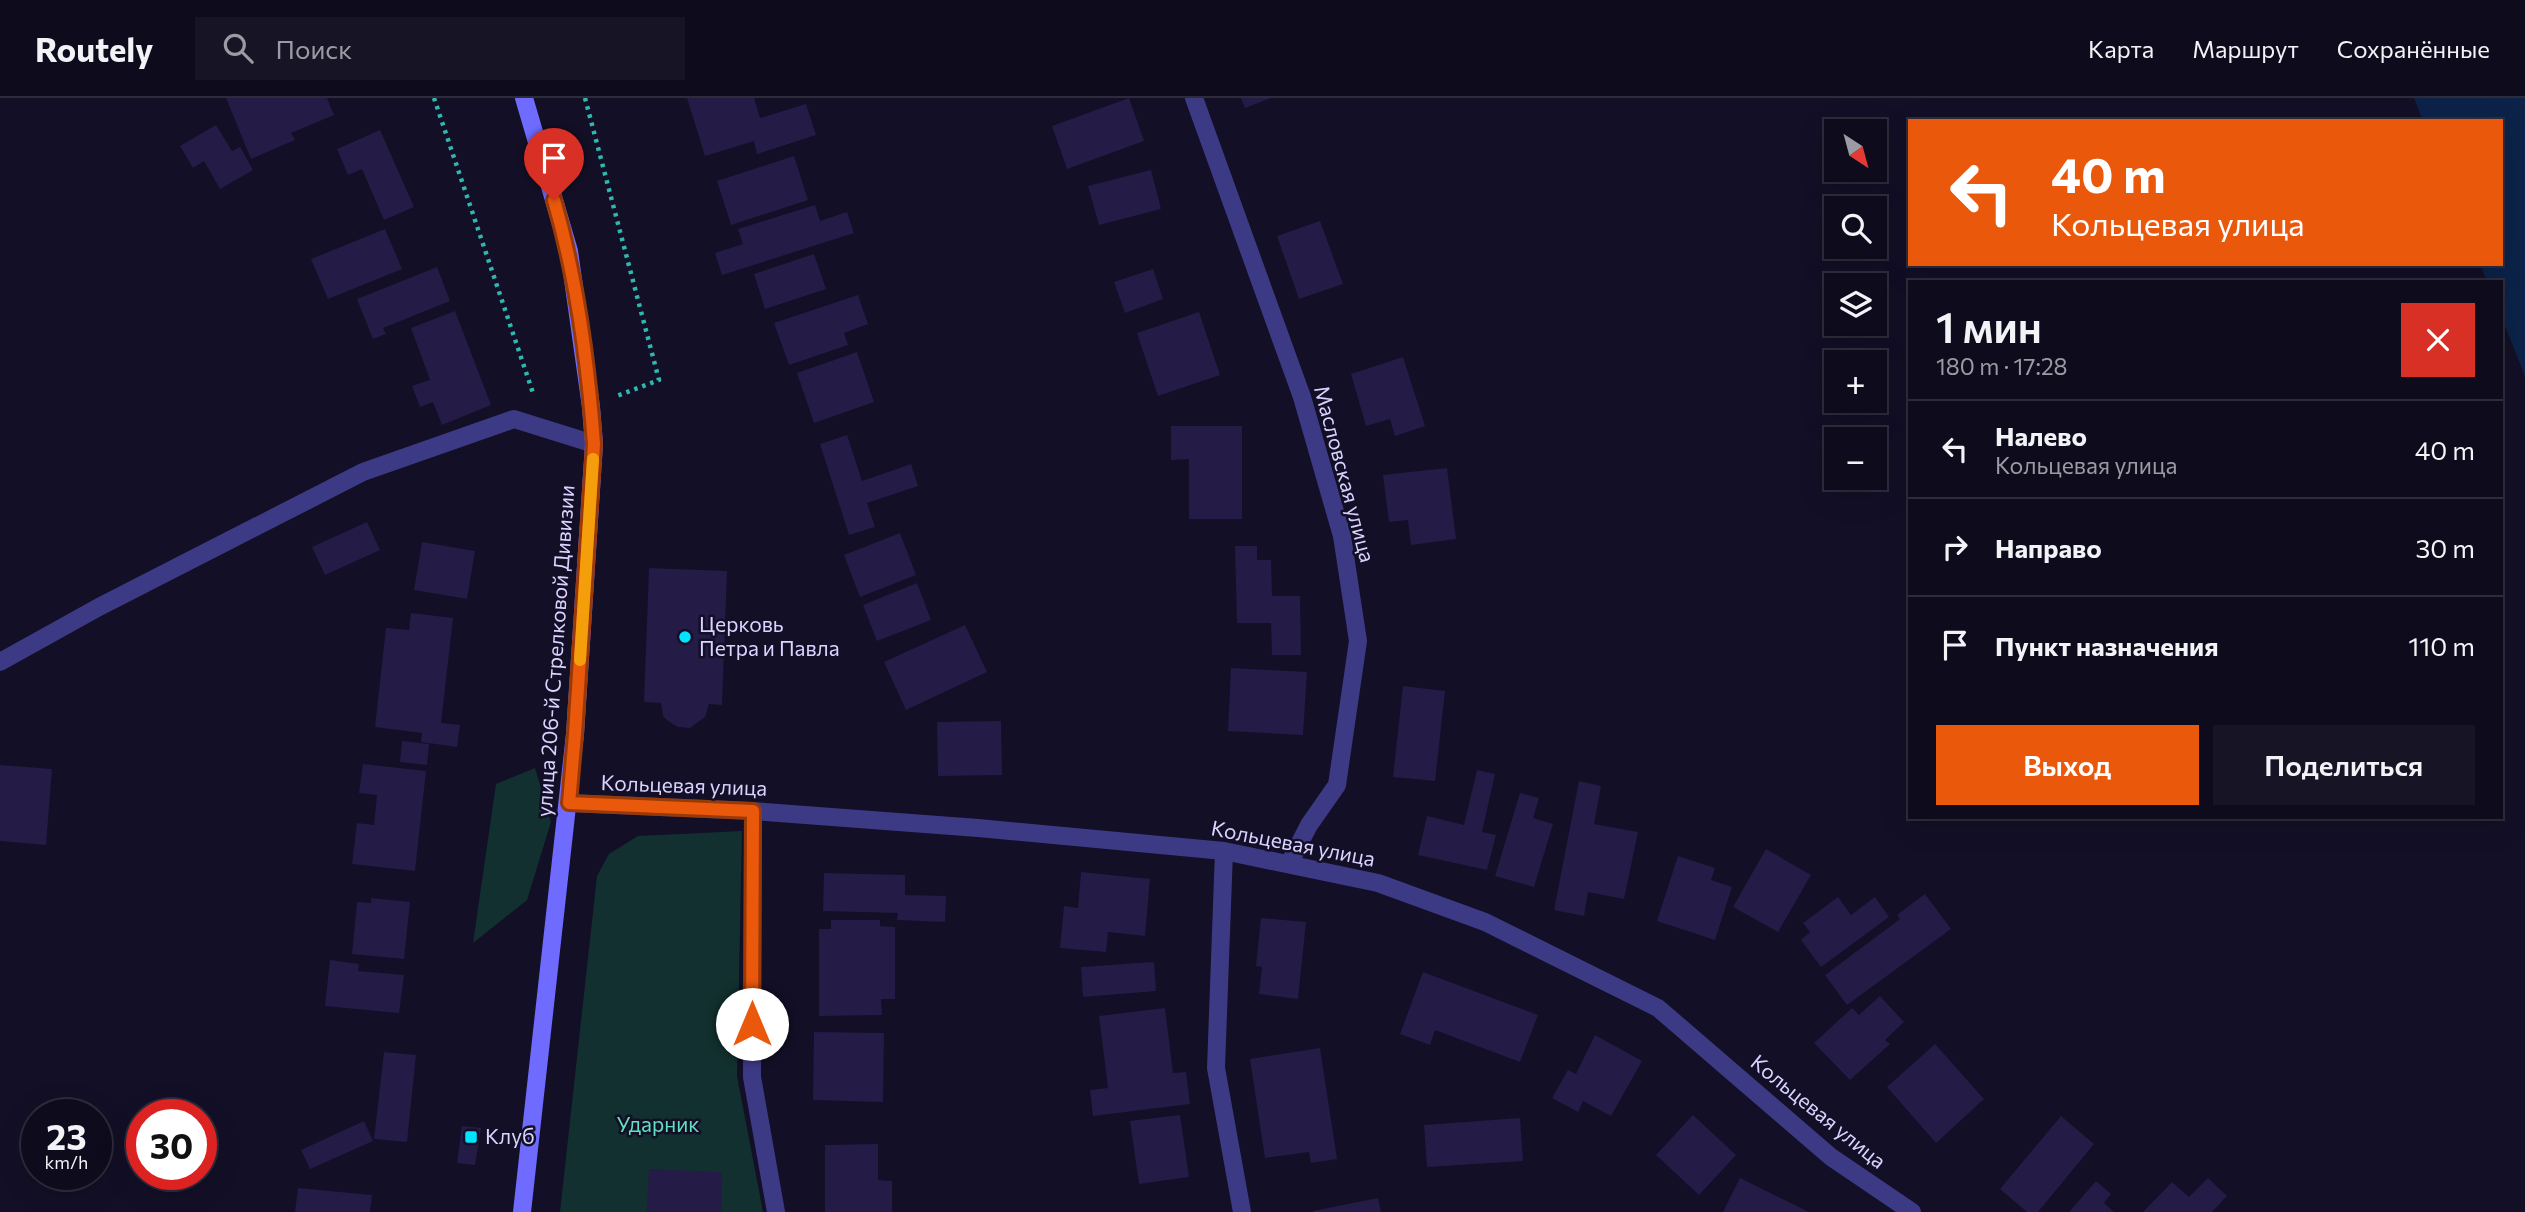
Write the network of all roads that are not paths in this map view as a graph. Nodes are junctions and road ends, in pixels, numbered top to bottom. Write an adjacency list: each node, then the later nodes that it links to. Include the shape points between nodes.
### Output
1 (524, 98): 3 (main road, улица 206-й Стрелковой Дивизии, via 569,251)
2 (1194, 98): 8 (street, Масловская улица, via 1302,397 1342,536 1358,641 1337,785)
3 (594, 444): 4 (street, via 514,419 363,472); 5 (main road, улица 206-й Стрелковой Дивизии)
4 (0, 662)
5 (569, 803): 6 (street, Кольцевая улица); 9 (main road, улица 206-й Стрелковой Дивизии)
6 (753, 811): 7 (street, Кольцевая улица); 10 (street, via 752,1077)
7 (1224, 851): 8 (street, Кольцевая улица); 11 (street, via 1216,1068)
8 (1289, 864): 12 (street, Кольцевая улица, via 1378,883 1485,922 1658,1008 1831,1157)
9 (522, 1212)
10 (776, 1212)
11 (1242, 1212)
12 (1912, 1212)

